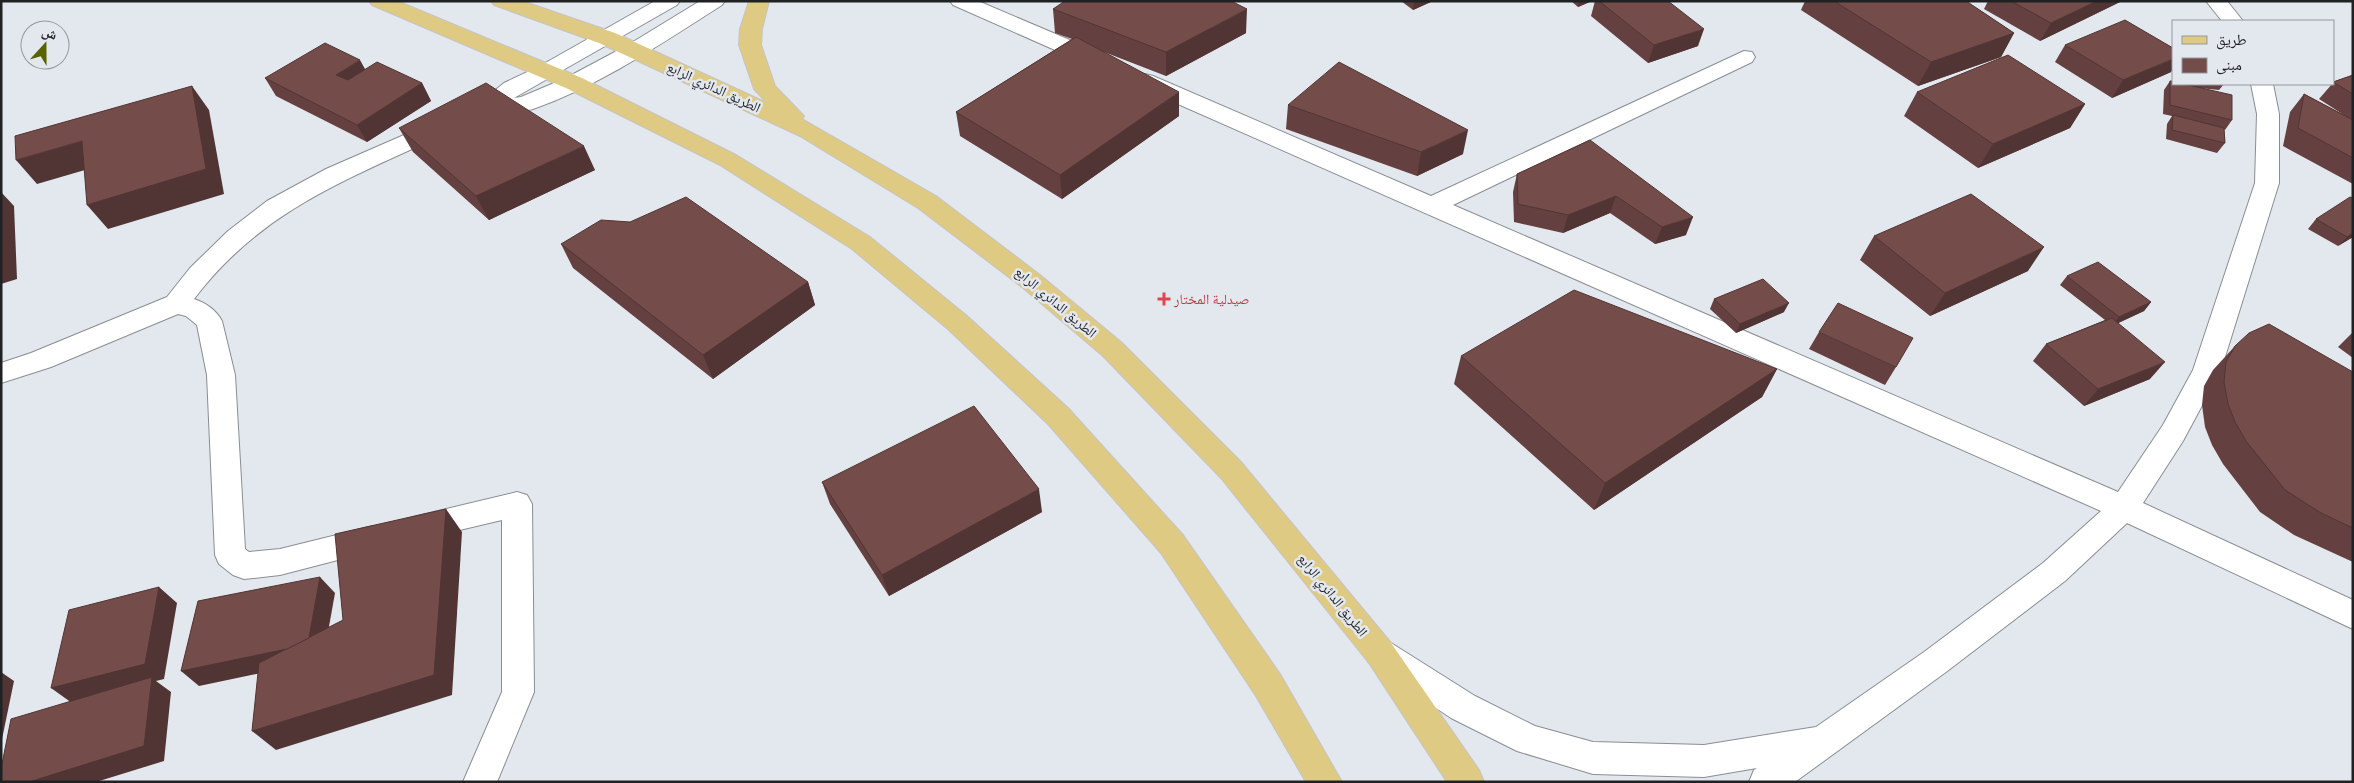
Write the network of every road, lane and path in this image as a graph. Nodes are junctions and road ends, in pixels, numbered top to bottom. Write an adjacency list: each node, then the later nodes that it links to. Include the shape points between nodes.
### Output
1 (378, 1): 12 (main road)
2 (501, 1): 9 (main road, الطريق الدائري الرابع)
3 (670, 1): 9 (street)
4 (715, 1): 10 (street)
5 (759, 1): 16 (main road, via 750,45 766,89)
6 (960, 1): 17 (street)
7 (2216, 1): 8 (street)
8 (2232, 20)
9 (606, 38): 10 (main road, الطريق الدائري الرابع); 12 (street)
10 (636, 50): 13 (street); 16 (main road, الطريق الدائري الرابع)
11 (1744, 57): 17 (street)
12 (548, 72): 13 (main road); 15 (street, via 512,88)
13 (574, 83): 15 (street, via 525,104); 25 (main road, via 736,165 862,243 958,323 1058,416 1172,544 1268,685)
14 (2262, 85): 20 (street, via 2268,114 2267,183 2207,370 2173,433)
15 (490, 106): 18 (street, via 334,175 276,207 237,237 199,274)
16 (808, 131): 22 (main road, الطريق الدائري الرابع, via 927,202 1032,281 1112,349 1231,470)
17 (1433, 205): 20 (street)
18 (176, 304): 19 (street, via 41,360); 24 (street, via 195,309 209,320 222,375 230,555 244,566 280,562 517,504 518,692)
19 (1, 373)
20 (2124, 508): 21 (street); 23 (street, via 2054,572 1935,662)
21 (2353, 614)
22 (1380, 653): 23 (street, via 1471,711 1529,740 1593,758 1704,761); 26 (main road, الطريق الدائري الرابع)
23 (1821, 741): 27 (street)
24 (480, 782)
25 (1325, 782)
26 (1467, 782)
27 (1766, 782)

